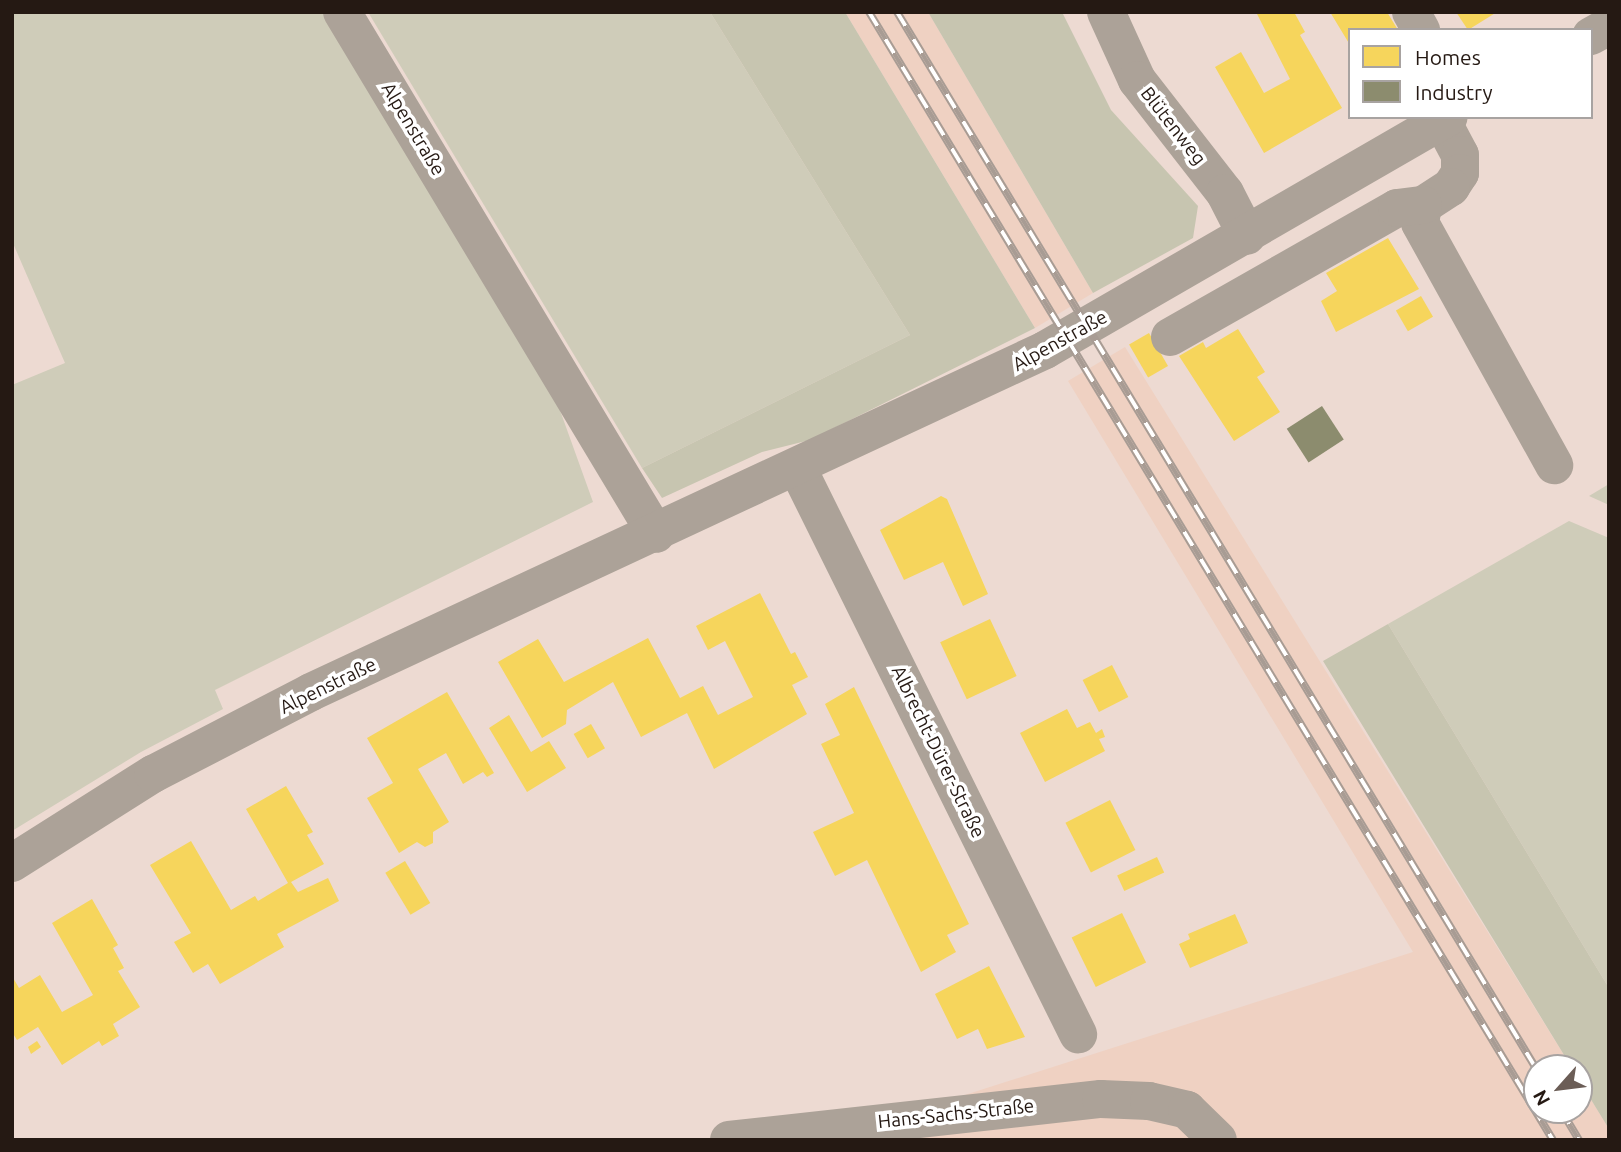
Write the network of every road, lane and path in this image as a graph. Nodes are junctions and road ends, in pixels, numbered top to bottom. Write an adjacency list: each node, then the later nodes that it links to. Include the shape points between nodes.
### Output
1 (342, 12): 13 (street, Alpenstraße)
2 (1106, 12): 9 (street, Blütenweg, via 1137,80 1225,193)
3 (1411, 12): 5 (street)
4 (1609, 26): 6 (street)
5 (1420, 28)
6 (1593, 35)
7 (1445, 119): 8 (street, via 1460,156 1460,173 1451,187); 9 (street, Alpenstraße)
8 (1423, 205): 10 (street, via 1397,208); 11 (street, via 1420,223)
9 (1247, 236): 12 (street, Alpenstraße, via 1045,350)
10 (1170, 337)
11 (1554, 465)
12 (798, 469): 13 (street, Alpenstraße); 15 (street, Albrecht-Dürer-Straße)
13 (656, 534): 14 (street, Alpenstraße, via 311,692 153,774)
14 (12, 863)
15 (1078, 1034)
16 (729, 1140): 17 (street, Hans-Sachs-Straße, via 1101,1099 1149,1101 1187,1110)
17 (1218, 1140)

